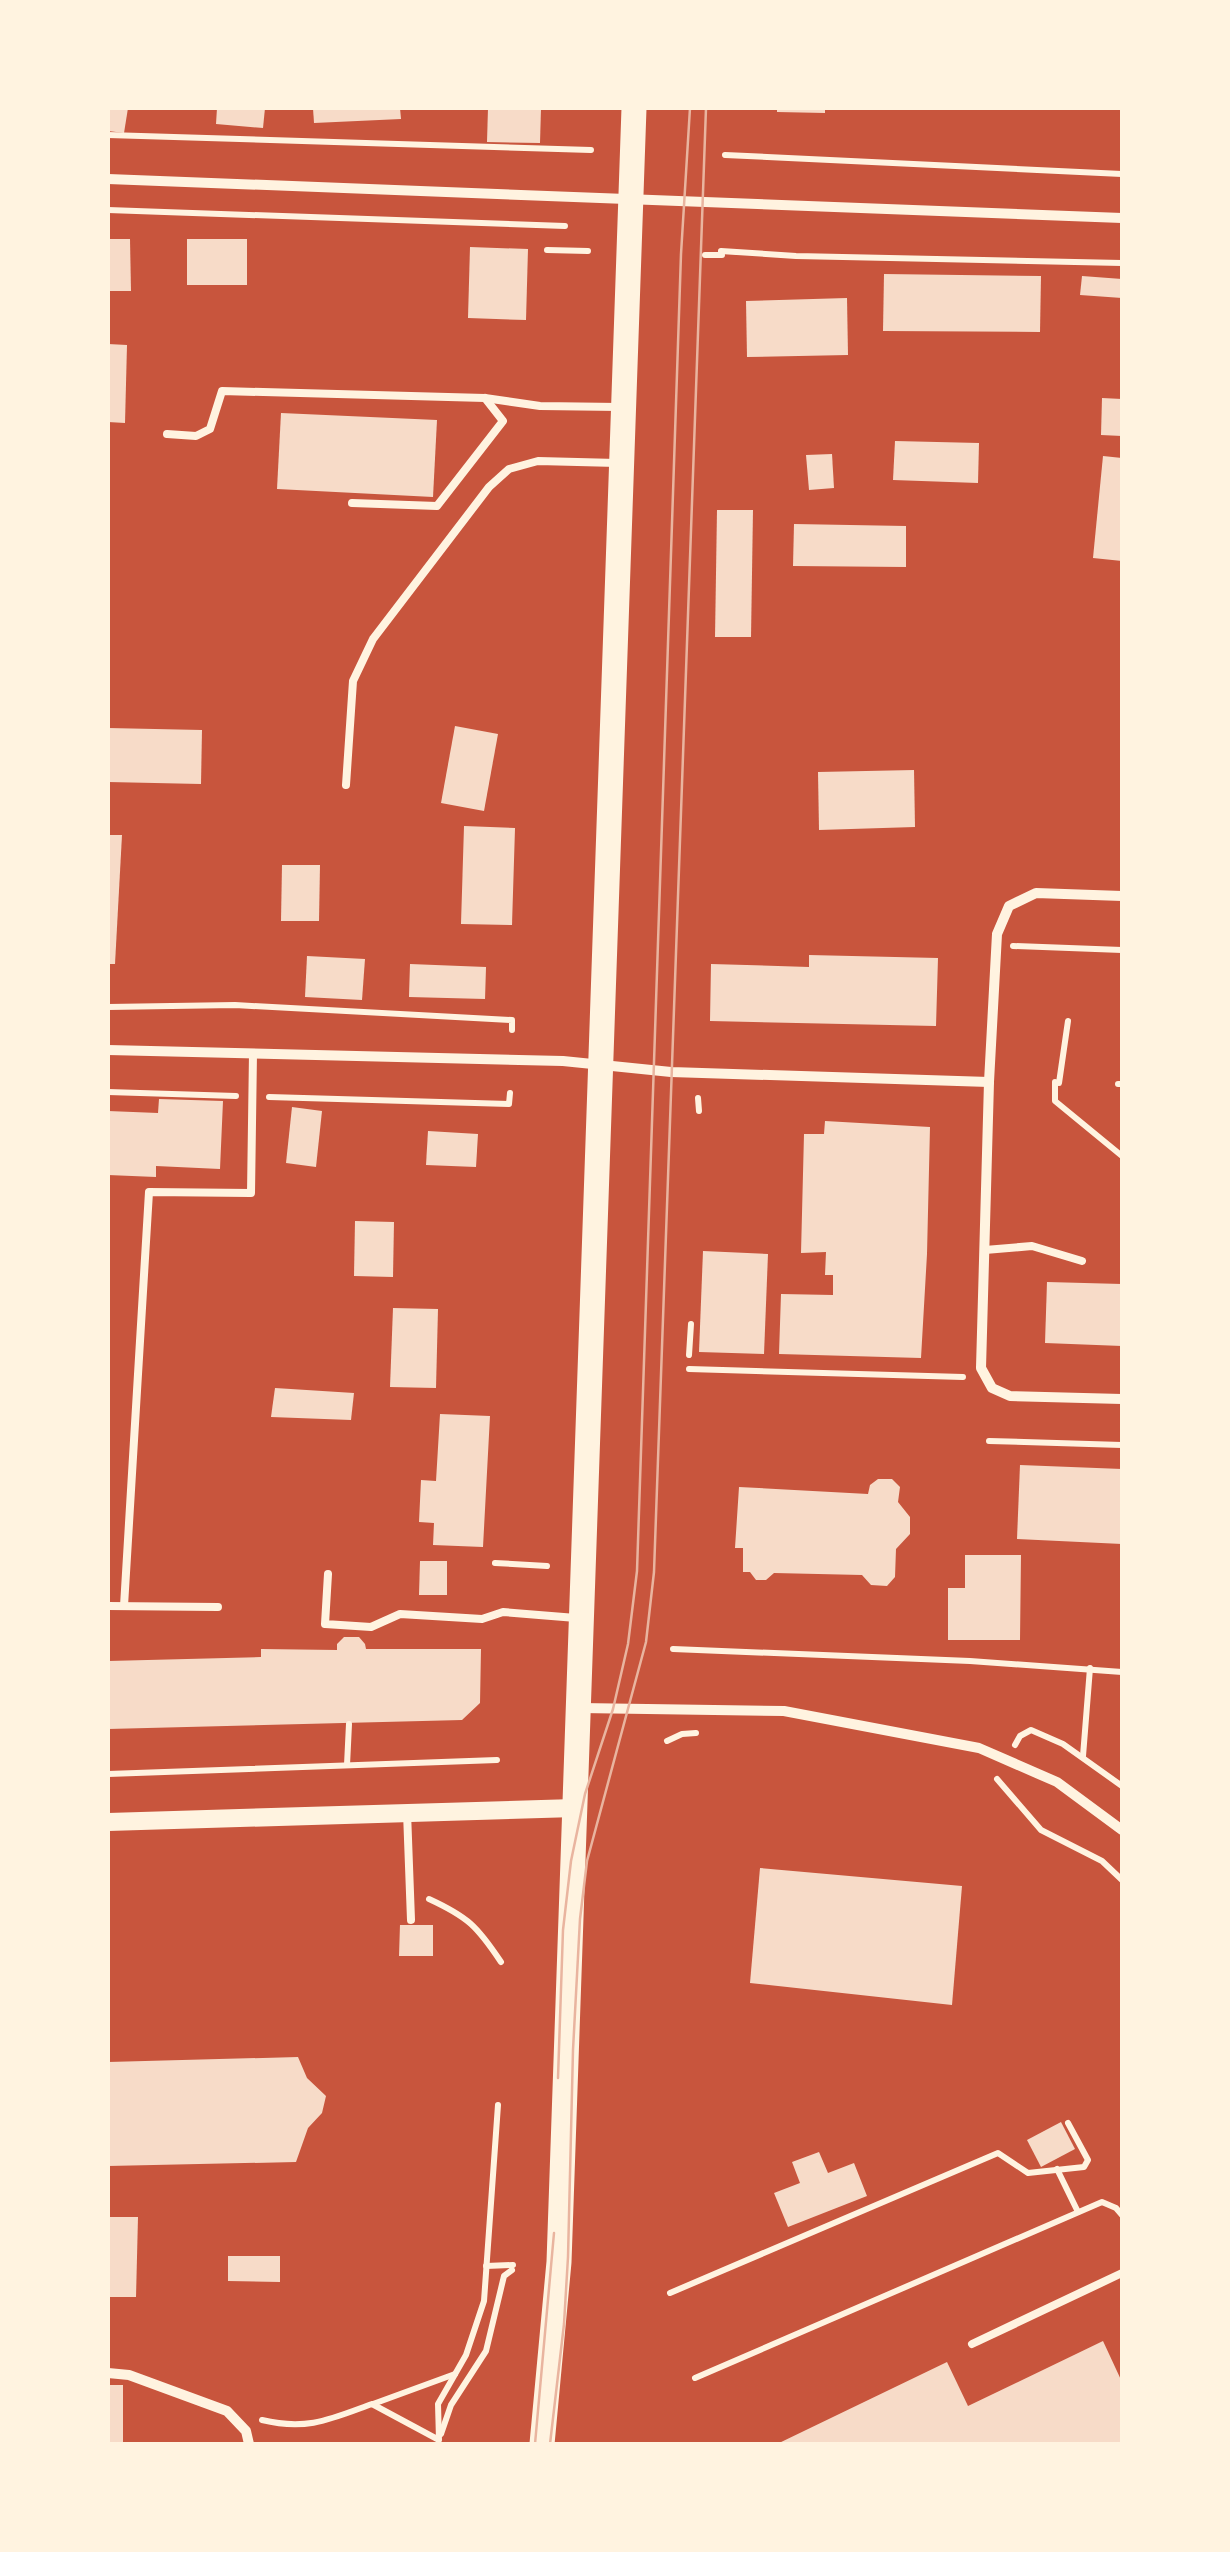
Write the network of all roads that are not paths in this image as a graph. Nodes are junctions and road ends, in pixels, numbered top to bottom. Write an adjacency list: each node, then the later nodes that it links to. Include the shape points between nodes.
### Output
1 (634, 108): 3 (main road)
2 (108, 179): 3 (street)
3 (630, 198): 4 (street); 6 (main road)
4 (1122, 218)
5 (485, 398): 6 (lane); 7 (lane, via 222,391 210,428 196,436); 9 (lane, via 503,421 437,506)
6 (623, 407): 8 (main road)
7 (167, 434)
8 (622, 463): 10 (lane, via 538,461 509,469 489,487 373,640 353,681); 14 (main road)
9 (352, 503)
10 (346, 784)
11 (1122, 896): 15 (street, via 1036,894 1009,906 997,934)
12 (108, 1050): 13 (street)
13 (253, 1053): 14 (street); 21 (lane, via 251,1193 150,1192)
14 (601, 1066): 15 (street); 23 (main road)
15 (990, 1082): 16 (street)
16 (985, 1250): 17 (lane, via 1032,1246); 18 (street, via 981,1368 989,1383 1010,1396)
17 (1082, 1261)
18 (1122, 1399)
19 (328, 1574): 23 (lane, via 326,1624 371,1627 400,1614)
20 (108, 1606): 21 (lane)
21 (124, 1606): 22 (lane)
22 (218, 1607)
23 (581, 1618): 24 (main road)
24 (578, 1708): 25 (main road); 28 (street, via 784,1712 979,1748 1057,1782)
25 (575, 1808): 26 (street); 34 (main road, via 560,2262)
26 (407, 1812): 27 (street); 29 (lane)
27 (108, 1822)
28 (1122, 1830)
29 (411, 1920)
30 (1122, 2272): 31 (lane)
31 (972, 2344)
32 (108, 2373): 33 (street, via 226,2411)
33 (249, 2444)
34 (542, 2444)

